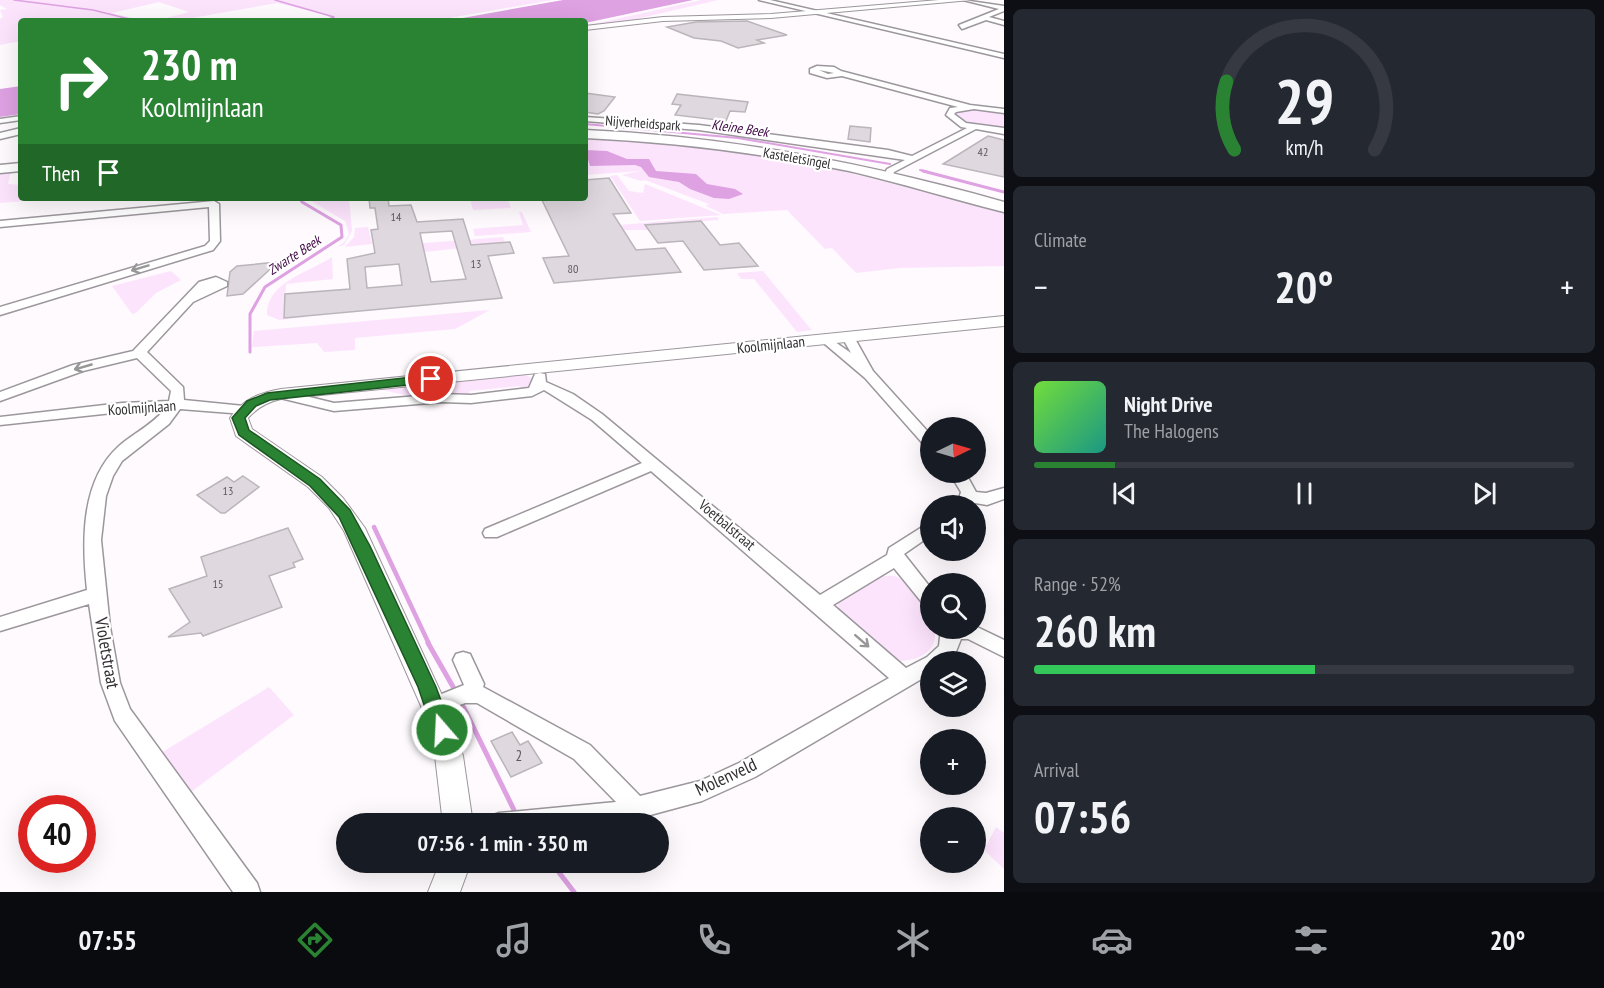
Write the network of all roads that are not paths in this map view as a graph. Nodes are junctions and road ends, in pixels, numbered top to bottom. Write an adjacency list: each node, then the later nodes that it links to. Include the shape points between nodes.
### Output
1 (762, 0): 4 (street)
2 (967, 0): 3 (street); 4 (street)
3 (1004, 9): 5 (street)
4 (819, 12): 7 (street); 10 (street)
5 (984, 18): 6 (street); 8 (street, via 961,27)
6 (1004, 23)
7 (588, 27)
8 (964, 28)
9 (975, 40): 10 (street)
10 (960, 46): 11 (street)
11 (1003, 55)
12 (840, 73): 13 (street)
13 (968, 107): 14 (street); 18 (street, via 953,110 950,115)
14 (1004, 111)
15 (18, 118): 17 (street)
16 (588, 119): 24 (street, Nijverheidspark, via 716,129)
17 (0, 121)
18 (973, 128): 20 (street); 24 (street)
19 (588, 129): 27 (main road, Kasteletsingel, via 731,141 828,157)
20 (1004, 131)
21 (18, 132): 23 (street)
22 (588, 134): 27 (main road, Kasteletsingel, via 728,147)
23 (0, 136)
24 (914, 159): 27 (street, via 914,164)
25 (18, 165): 26 (main road)
26 (0, 167)
27 (894, 174): 28 (main road, Kasteletsingel); 30 (main road, Kasteletsingel)
28 (1004, 200)
29 (217, 201): 31 (street); 33 (street, one-way to 33, via 215,241 209,248)
30 (1004, 207)
31 (0, 224)
32 (189, 299): 37 (street, via 143,343)
33 (0, 311)
34 (1004, 321): 35 (street, Koolmijnlaan)
35 (848, 337): 36 (street, Koolmijnlaan); 38 (street)
36 (825, 339): 38 (street); 39 (street, Koolmijnlaan)
37 (140, 353): 41 (street, one-way to 41, via 78,368); 42 (street, via 178,390)
38 (870, 375): 45 (street)
39 (539, 376): 40 (street, Koolmijnlaan); 40 (street, Koolmijnlaan, via 538,389 525,394 334,408); 46 (street, Voetbalstraat)
40 (281, 394): 43 (street, Koolmijnlaan, via 260,399)
41 (0, 397)
42 (176, 405): 43 (street, Koolmijnlaan); 44 (street, Koolmijnlaan); 53 (street, Violetstraat, via 117,457 104,483 94,535)
43 (244, 410): 62 (street, via 238,418 243,432 315,482 345,514)
44 (0, 421)
45 (920, 432)
46 (653, 464): 49 (street); 54 (street, Voetbalstraat)
47 (1004, 493): 48 (street)
48 (986, 499)
49 (491, 533)
50 (920, 535): 51 (street, via 898,549)
51 (896, 558): 52 (street); 54 (street)
52 (920, 588)
53 (97, 594): 55 (street); 67 (street, Violetstraat, via 108,675 122,715)
54 (820, 604): 60 (street, Voetbalstraat, one-way to 60)
55 (0, 624)
56 (985, 639): 57 (street)
57 (1004, 649)
58 (463, 660): 61 (street, via 474,684)
59 (920, 670): 60 (street, Molenveld)
60 (904, 679): 63 (street, Molenveld, via 747,770 702,791)
61 (472, 694): 62 (street); 63 (street, via 582,752)
62 (434, 705): 64 (street, via 449,756)
63 (637, 808): 65 (street, Molenveld)
64 (457, 813)
65 (594, 813)
66 (452, 873): 68 (street)
67 (248, 892)
68 (444, 892)

